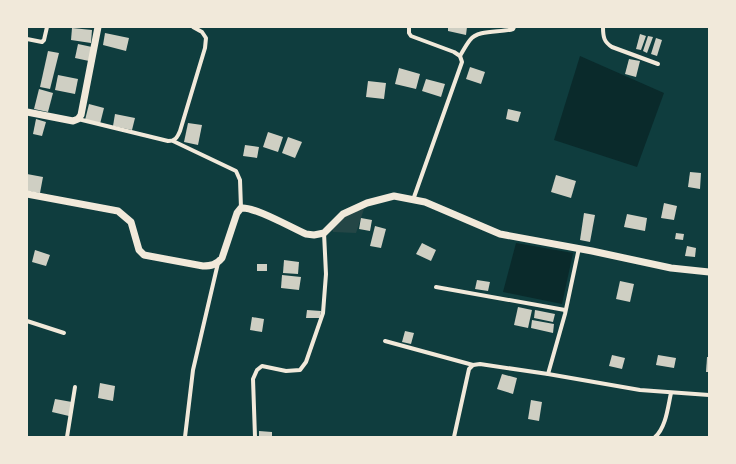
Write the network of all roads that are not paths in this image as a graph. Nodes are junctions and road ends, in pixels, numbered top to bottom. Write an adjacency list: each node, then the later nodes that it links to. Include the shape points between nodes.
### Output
1 (47, 27): 7 (street, via 42,42)
2 (98, 27): 11 (street, via 81,115)
3 (192, 27): 12 (street, via 202,32 206,38 205,48 180,131)
4 (409, 27): 8 (street, via 409,33 414,39)
5 (514, 27): 8 (street, via 505,32 477,34 470,38)
6 (603, 27): 9 (street, via 606,44)
7 (27, 39)
8 (460, 56): 14 (street, via 460,71)
9 (658, 64)
10 (27, 112): 11 (street, via 73,121)
11 (78, 119): 12 (street)
12 (173, 141): 15 (street, via 236,172 240,180)
13 (27, 194): 18 (street, via 118,211 131,222 139,250 144,255 203,266)
14 (413, 200): 16 (street, via 394,196 366,203 343,214); 17 (street, via 426,202 500,234)
15 (241, 208): 16 (street, via 246,207 306,234); 18 (street)
16 (324, 233): 32 (street, via 326,274 323,313 306,362 300,370 286,371 262,366 257,370 253,379)
17 (579, 248): 19 (street, via 671,268); 21 (street)
18 (218, 263): 31 (street, via 193,370)
19 (709, 272)
20 (436, 287): 21 (street)
21 (566, 310): 26 (street)
22 (27, 321): 23 (street)
23 (64, 333)
24 (385, 341): 25 (street)
25 (473, 365): 26 (street); 33 (street, via 469,369)
26 (548, 374): 28 (street)
27 (75, 387): 30 (street)
28 (671, 393): 29 (street); 34 (street, via 663,427)
29 (709, 395)
30 (67, 437)
31 (184, 437)
32 (255, 437)
33 (454, 437)
34 (655, 437)

